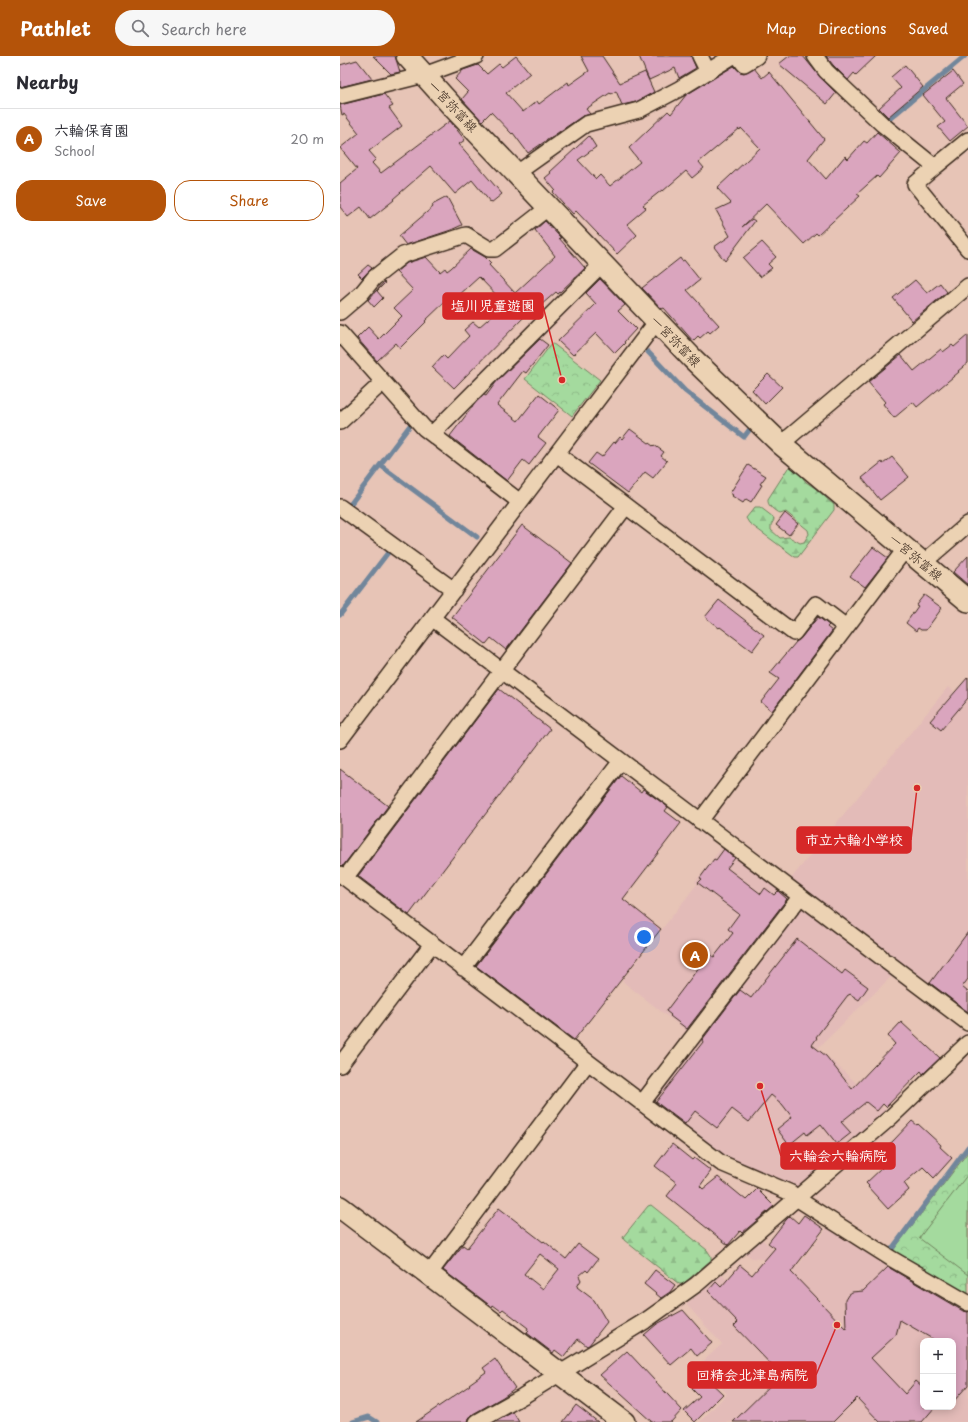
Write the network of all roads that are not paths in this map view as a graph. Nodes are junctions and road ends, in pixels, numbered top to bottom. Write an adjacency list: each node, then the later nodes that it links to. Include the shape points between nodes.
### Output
1 (407, 56): 9 (main road, 一宮弥富線)
2 (476, 56): 9 (street)
3 (700, 56): 8 (street)
4 (733, 56): 8 (street)
5 (738, 56): 6 (street, via 744,64)
6 (756, 56)
7 (815, 56): 12 (street, via 826,71 882,124)
8 (708, 72): 13 (street, via 639,110 586,124)
9 (424, 75): 10 (street); 13 (main road, 一宮弥富線)
10 (340, 96)
11 (968, 140): 12 (street)
12 (935, 167): 15 (street, via 915,184)
13 (517, 173): 14 (main road, 一宮弥富線)
14 (549, 207): 16 (main road, 一宮弥富線); 18 (street, via 495,249 489,249 466,235 403,255 374,278 361,294)
15 (968, 249)
16 (603, 264): 19 (main road, 一宮弥富線); 23 (street)
17 (968, 286): 24 (street)
18 (340, 312)
19 (657, 321): 24 (main road, 一宮弥富線); 25 (street)
20 (340, 334): 21 (street)
21 (383, 382): 22 (street); 23 (street)
22 (340, 422)
23 (432, 434): 26 (street)
24 (781, 444): 30 (main road, 一宮弥富線)
25 (557, 454): 26 (street); 27 (street)
26 (520, 502): 32 (street)
27 (626, 506): 35 (street, via 794,633 816,604); 36 (street)
28 (340, 507): 32 (street)
29 (968, 524): 31 (street)
30 (906, 548): 31 (main road, 一宮弥富線); 35 (street)
31 (923, 562): 33 (main road, 一宮弥富線)
32 (454, 590): 34 (street)
33 (968, 601)
34 (432, 618): 36 (street); 37 (street)
35 (846, 627): 39 (street)
36 (502, 671): 38 (street); 40 (street)
37 (341, 736)
38 (621, 761): 39 (street); 43 (street)
39 (700, 821): 41 (street)
40 (343, 876): 42 (street)
41 (800, 896): 44 (street); 48 (street)
42 (432, 944): 43 (street); 47 (street)
43 (463, 968): 46 (street)
44 (968, 1023)
45 (968, 1043): 49 (street, via 891,1117)
46 (588, 1062): 48 (street); 51 (street)
47 (340, 1065)
48 (642, 1103): 49 (street, via 721,1163 791,1193)
49 (796, 1198): 52 (street, via 892,1259); 53 (street, via 697,1284 645,1321)
50 (340, 1206): 51 (main road)
51 (429, 1274): 53 (main road)
52 (968, 1303)
53 (560, 1373): 54 (street); 55 (main road)
54 (478, 1422)
55 (624, 1422)

